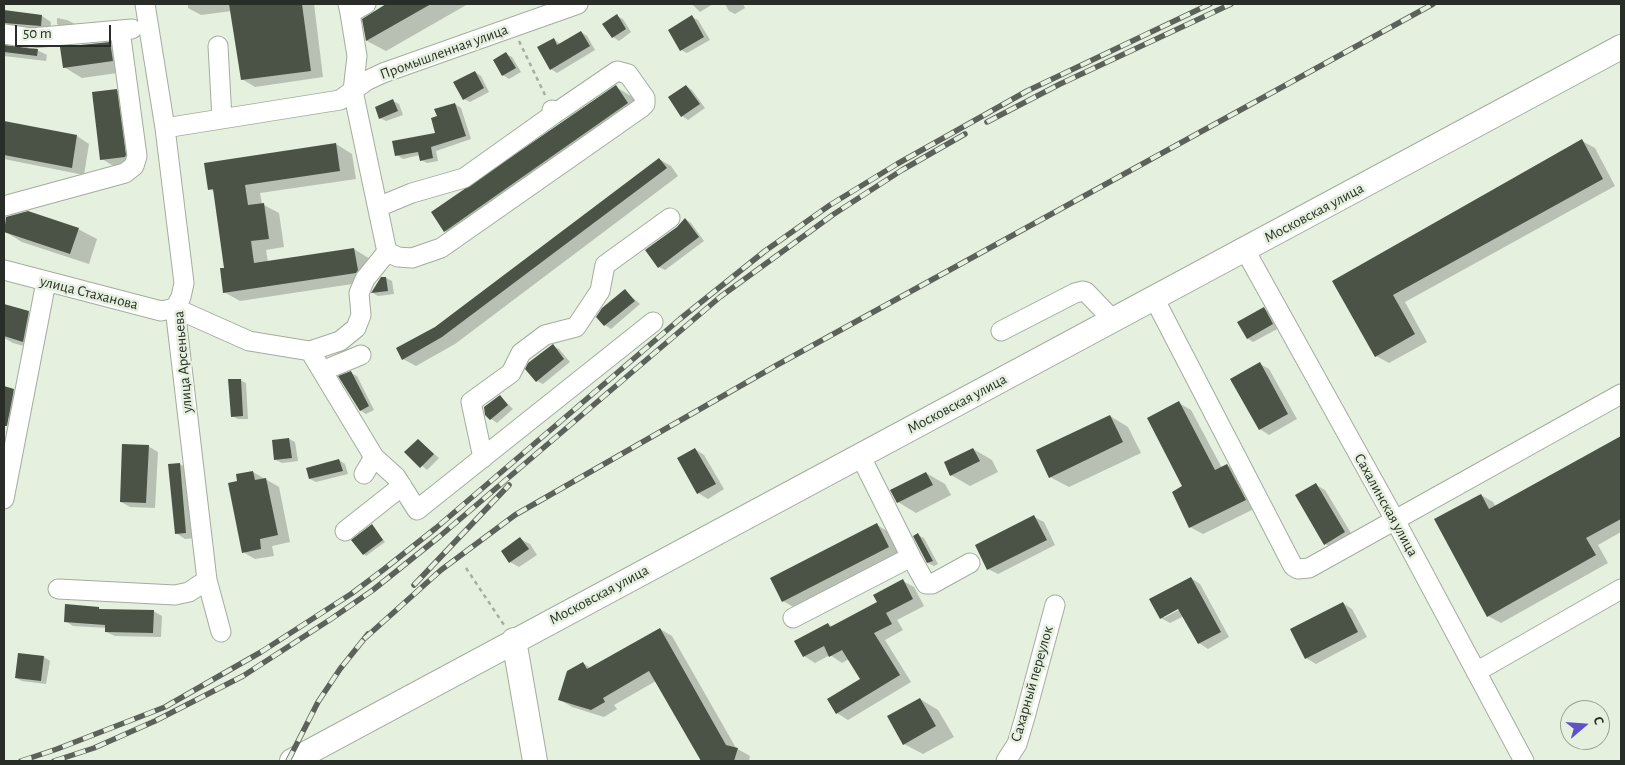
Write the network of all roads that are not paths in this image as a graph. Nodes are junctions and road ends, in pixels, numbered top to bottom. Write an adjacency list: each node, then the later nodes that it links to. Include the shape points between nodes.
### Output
1 (145, 4): 4 (street, улица Арсеньева)
2 (575, 4): 9 (street, Промышленная улица, via 383,72)
3 (355, 7): 9 (street, via 357,56)
4 (148, 27): 5 (street); 11 (street, улица Арсеньева)
5 (120, 30): 6 (street, via 32,38); 12 (street, via 137,156 134,166 125,173)
6 (4, 34)
7 (218, 46): 10 (street)
8 (1621, 47): 15 (main road, Московская улица)
9 (353, 91): 10 (street, Промышленная улица, via 340,100); 13 (street)
10 (222, 119): 11 (street, Промышленная улица)
11 (165, 128): 20 (street, улица Арсеньева, via 184,284)
12 (4, 206)
13 (378, 207): 16 (street); 16 (street, via 464,178 553,112 617,71 628,74 645,98 641,108 441,248 412,258)
14 (670, 218): 31 (street, via 605,265 600,291 576,327 545,335 522,353 511,373 471,402)
15 (1244, 250): 19 (main road, Московская улица); 35 (street, Сахалинская улица)
16 (387, 252): 24 (street, via 365,279 359,293 361,314 356,328 340,341)
17 (4, 270): 18 (street, улица Стаханова)
18 (46, 282): 20 (street, улица Стаханова, via 161,311); 28 (street)
19 (1154, 298): 21 (main road, Московская улица); 35 (street, via 1293,566 1309,568)
20 (175, 308): 24 (street, via 249,341); 39 (street, улица Арсеньева)
21 (1113, 320): 23 (street, via 1082,291); 29 (main road, Московская улица)
22 (653, 322): 31 (street)
23 (1001, 331)
24 (310, 351): 26 (street)
25 (362, 355): 26 (street)
26 (322, 371): 30 (street)
27 (1621, 394): 35 (street)
28 (10, 425): 34 (street)
29 (860, 455): 37 (street); 45 (main road, Московская улица)
30 (374, 457): 32 (street); 33 (street, via 396,476)
31 (483, 458): 33 (street, via 418,510)
32 (364, 474)
33 (402, 486): 36 (street)
34 (4, 499)
35 (1395, 520): 46 (street, Сахалинская улица)
36 (345, 531)
37 (911, 557): 38 (street, via 926,584 932,584); 43 (street)
38 (970, 563)
39 (207, 580): 41 (street, via 189,592 175,594); 44 (street, улица Арсеньева)
40 (1621, 589): 46 (street)
41 (58, 590)
42 (1054, 605): 49 (street, Сахарный переулок, via 1017,744)
43 (793, 618)
44 (221, 632)
45 (514, 640): 47 (main road, Московская улица); 48 (main road)
46 (1476, 672): 50 (street, Сахалинская улица)
47 (292, 761)
48 (535, 761)
49 (1006, 761)
50 (1524, 761)

